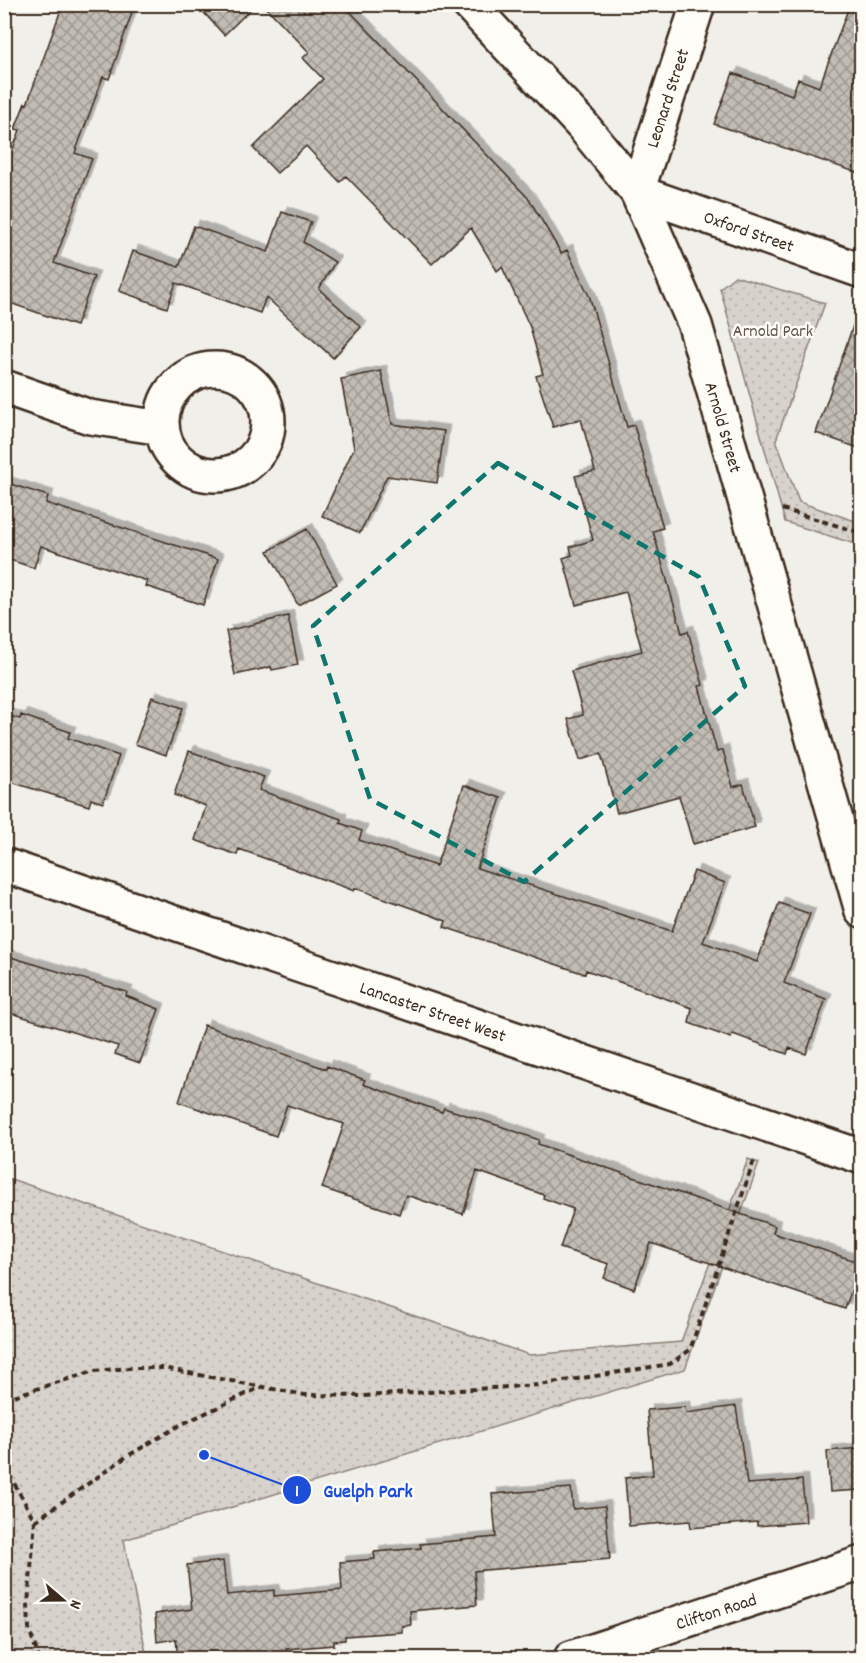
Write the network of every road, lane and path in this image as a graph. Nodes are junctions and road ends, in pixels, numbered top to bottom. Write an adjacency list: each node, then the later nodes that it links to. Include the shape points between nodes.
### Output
1 (469, 4): 3 (street, Arnold Street, via 582,125)
2 (698, 4): 3 (street, Leonard Street)
3 (637, 192): 4 (street, Oxford Street); 10 (street, Arnold Street, via 695,325)
4 (861, 271)
5 (4, 387): 6 (street, via 90,417)
6 (162, 428)
7 (775, 507): 8 (path)
8 (861, 533)
9 (4, 865): 11 (street, Lancaster Street West)
10 (861, 910)
11 (861, 1157)
12 (754, 1160): 13 (path, via 690,1350 670,1364 539,1385 364,1396 305,1395)
13 (259, 1388): 14 (path, via 163,1368 129,1368 94,1371); 16 (path, via 180,1425 126,1457)
14 (4, 1399)
15 (4, 1465): 16 (path)
16 (35, 1521): 18 (path, via 28,1604 29,1629)
17 (861, 1563): 19 (street, Clifton Road)
18 (39, 1659)
19 (571, 1659)

